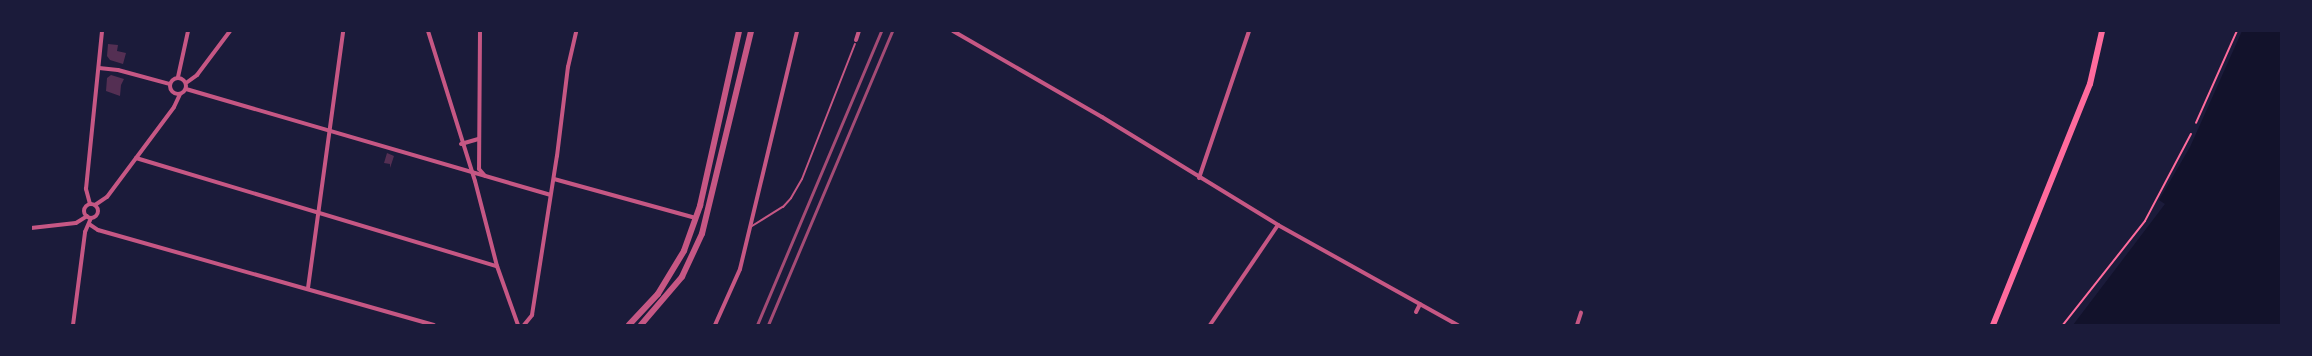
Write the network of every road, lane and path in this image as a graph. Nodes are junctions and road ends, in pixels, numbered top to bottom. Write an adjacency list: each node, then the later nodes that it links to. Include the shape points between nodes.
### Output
1 (102, 31): 17 (street)
2 (188, 31): 18 (street)
3 (230, 31): 19 (street, via 198,75)
4 (343, 31): 24 (street)
5 (428, 31): 27 (street)
6 (480, 31): 26 (street)
7 (576, 31): 32 (street, via 568,67)
8 (739, 31): 38 (street)
9 (751, 31): 53 (street, via 702,234 682,277)
10 (797, 31): 41 (street)
11 (859, 31): 16 (street)
12 (953, 31): 31 (street, via 1102,117)
13 (1249, 31): 31 (street)
14 (2102, 31): 58 (main road, via 2090,84)
15 (2237, 31): 23 (path)
16 (856, 42): 41 (lane, via 802,178 791,198 783,208)
17 (99, 68): 20 (street, via 118,70); 34 (street, via 86,189)
18 (178, 77): 19 (street); 20 (street)
19 (186, 83): 21 (street)
20 (170, 84): 22 (street, via 172,91)
21 (186, 89): 22 (street); 24 (street)
22 (180, 94): 28 (street, via 174,107)
23 (2196, 123)
24 (330, 132): 29 (street, via 461,168); 36 (street)
25 (2191, 134): 59 (path, via 2144,221)
26 (478, 138): 27 (street); 30 (street, via 479,169)
27 (461, 144): 29 (street)
28 (136, 158): 35 (street, via 107,197); 36 (street)
29 (473, 174): 30 (street); 43 (street)
30 (486, 176): 33 (street)
31 (1199, 178): 40 (street)
32 (554, 179): 33 (street); 38 (street)
33 (550, 195): 51 (street, via 532,315)
34 (90, 204): 35 (street); 37 (street, via 85,209)
35 (95, 205): 37 (street, via 97,214)
36 (320, 214): 43 (street); 44 (street)
37 (89, 217): 39 (street); 42 (street, via 76,223)
38 (696, 218): 52 (street, via 684,251 668,280)
39 (89, 224): 44 (street, via 98,230); 48 (street, via 85,232)
40 (1278, 225): 45 (street); 55 (street)
41 (750, 227): 54 (street, via 740,269)
42 (31, 228)
43 (497, 266): 50 (street)
44 (308, 288): 49 (street)
45 (1420, 304): 46 (street); 56 (street)
46 (1416, 312)
47 (1581, 313): 57 (street)
48 (73, 325)
49 (434, 325)
50 (518, 325)
51 (524, 325)
52 (629, 325)
53 (641, 325)
54 (715, 325)
55 (1210, 325)
56 (1458, 325)
57 (1577, 325)
58 (1993, 325)
59 (2063, 325)

